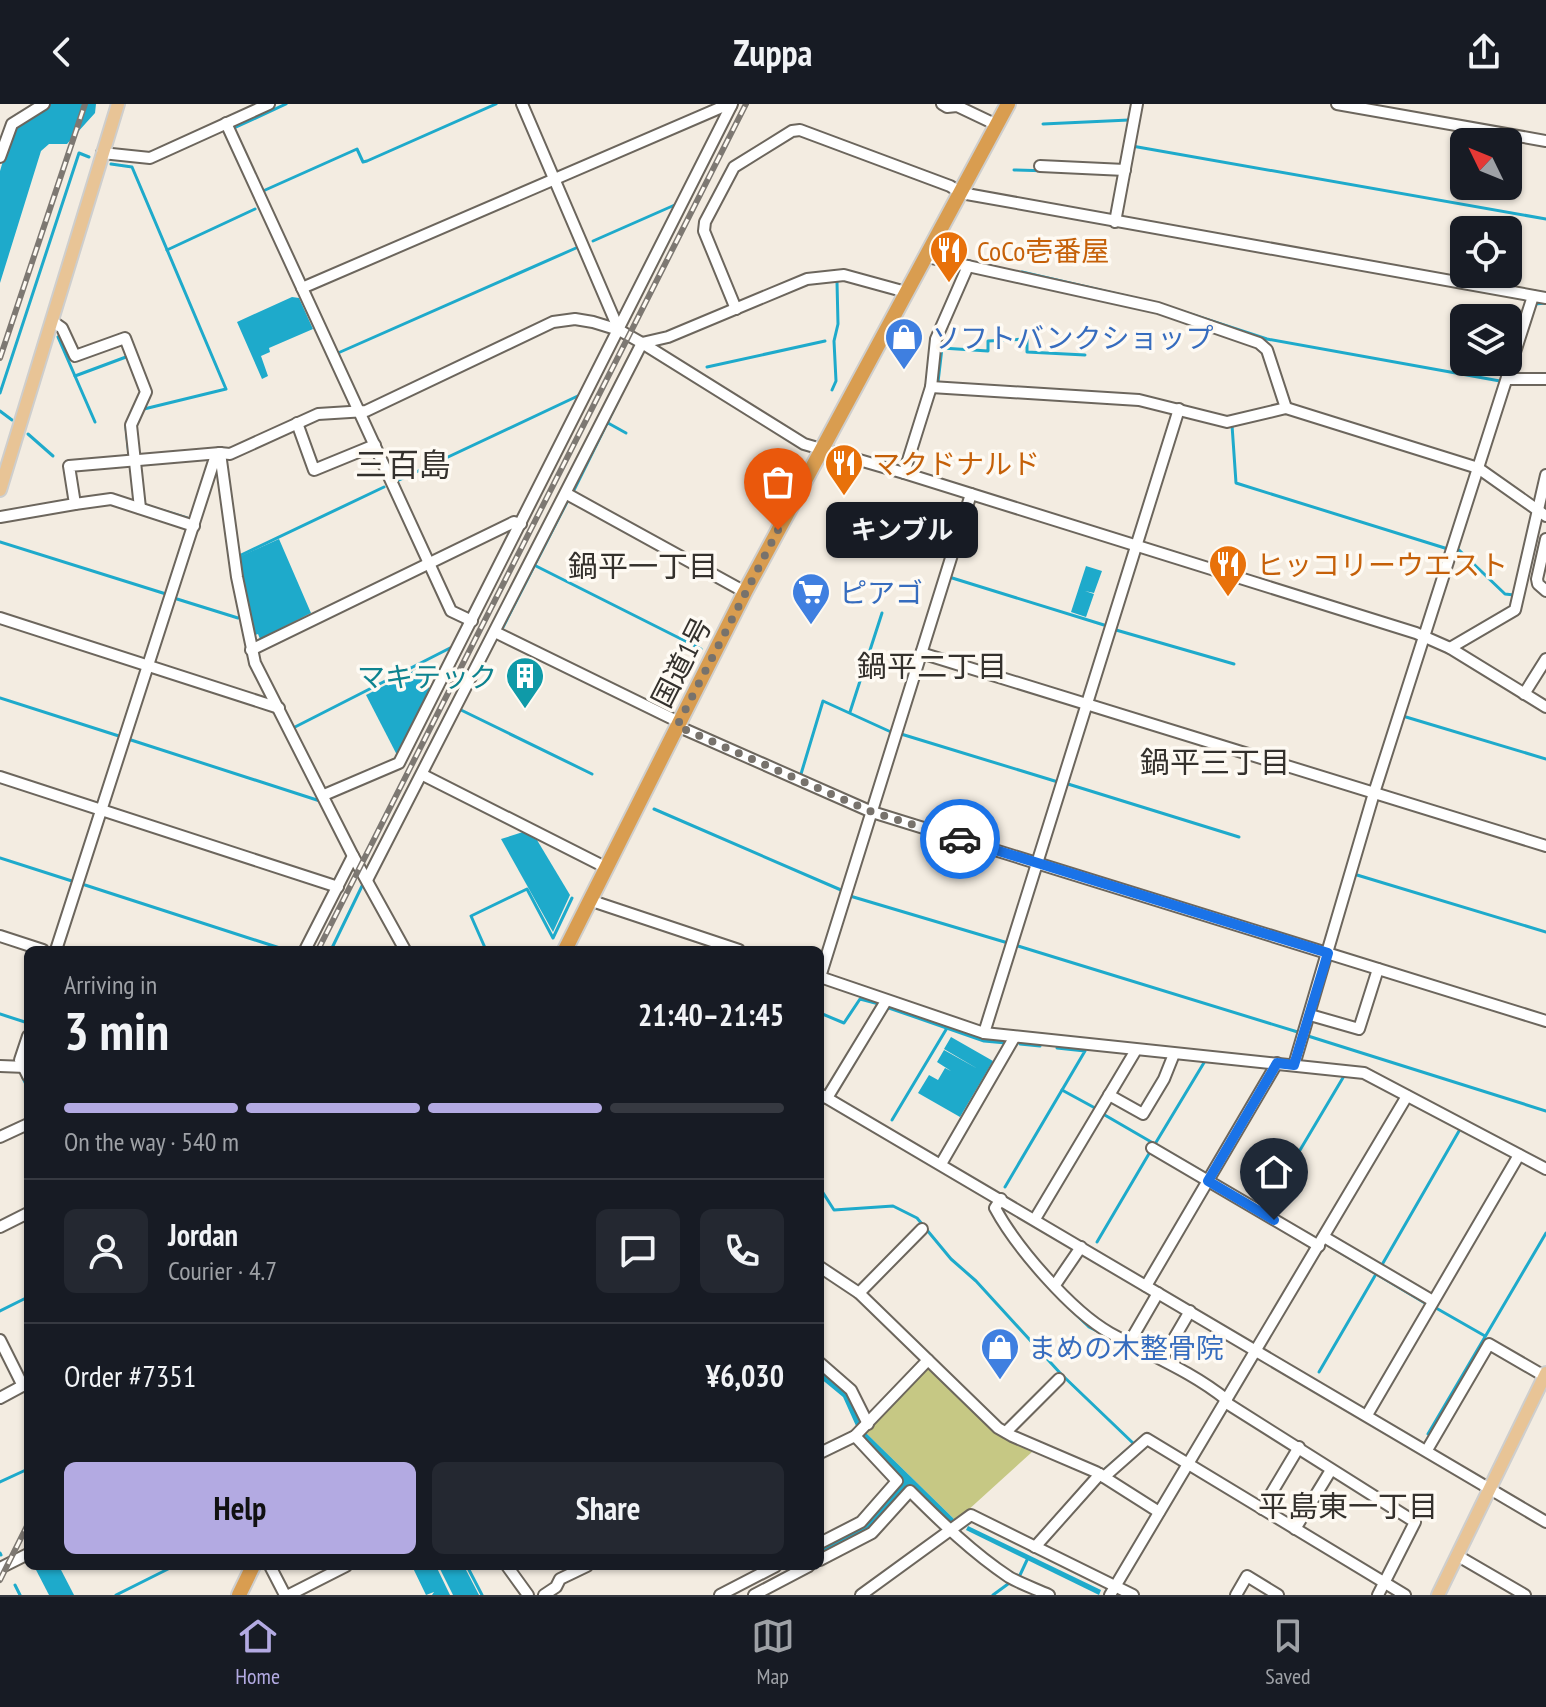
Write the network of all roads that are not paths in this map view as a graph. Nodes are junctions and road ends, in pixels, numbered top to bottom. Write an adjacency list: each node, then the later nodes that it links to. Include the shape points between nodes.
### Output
1 (44, 104): 14 (street, via 12,124)
2 (118, 104): 13 (main road)
3 (269, 104): 10 (street)
4 (522, 104): 17 (street)
5 (942, 104): 11 (street)
6 (1008, 104): 11 (highway, 国道1号)
7 (1137, 104): 16 (street)
8 (1337, 104): 12 (street)
9 (731, 105): 17 (street); 28 (street)
10 (226, 123): 13 (street, via 150,158); 22 (street)
11 (997, 125): 18 (highway, 国道1号)
12 (1546, 141)
13 (102, 153): 27 (main road)
14 (0, 157)
15 (1040, 166): 16 (street)
16 (1125, 170): 19 (street)
17 (556, 179): 22 (street); 28 (street)
18 (961, 193): 19 (street); 20 (highway, 国道1号); 26 (street, via 792,131 734,167 705,222)
19 (1115, 222): 24 (street)
20 (927, 257): 21 (street); 23 (highway, 国道1号)
21 (968, 266): 32 (street, via 936,339); 33 (street, via 1158,308 1259,343 1267,350)
22 (302, 288): 35 (street)
23 (906, 292): 26 (street, via 827,275); 38 (highway, 国道1号)
24 (1533, 296): 25 (street); 30 (street)
25 (1546, 298)
26 (736, 309): 29 (street)
27 (52, 321): 40 (street, via 62,328 75,356 125,338 146,392 131,425); 44 (main road)
28 (619, 330): 29 (street); 35 (street, via 575,319 553,322); 51 (street)
29 (642, 343): 38 (street, via 804,444); 45 (street)
30 (1507, 379): 31 (street); 41 (street)
31 (1546, 379)
32 (931, 387): 34 (street, via 1139,400); 42 (street)
33 (1286, 408): 34 (street, via 1227,422); 41 (street)
34 (1179, 409): 54 (street)
35 (359, 412): 36 (street, via 318,414); 37 (street)
36 (297, 423): 37 (street, via 314,470); 39 (street, via 230,454)
37 (375, 445): 55 (street)
38 (821, 448): 42 (street); 57 (highway, 国道1号)
39 (220, 453): 40 (street); 52 (street); 63 (street)
40 (136, 460): 47 (street, via 69,466); 48 (street)
41 (1478, 468): 49 (street); 61 (street)
42 (904, 473): 46 (street)
43 (1546, 475): 49 (street)
44 (0, 490)
45 (567, 494): 57 (street); 60 (street)
46 (971, 494): 54 (street); 64 (street)
47 (75, 504): 48 (street, via 111,499); 50 (street)
48 (140, 508): 52 (street)
49 (1541, 512): 62 (street, via 1515,610)
50 (0, 517)
51 (521, 524): 55 (street, via 514,522); 59 (street)
52 (194, 526): 66 (street)
53 (1546, 539): 56 (street, via 1537,579)
54 (1136, 545): 61 (street); 68 (street)
55 (429, 562): 59 (street, via 451,611); 63 (street)
56 (1546, 591)
57 (745, 592): 71 (highway, 国道1号)
58 (0, 618): 66 (street)
59 (472, 621): 75 (street, via 399,763)
60 (495, 632): 71 (street); 72 (street)
61 (1426, 637): 62 (street); 74 (street)
62 (1450, 648): 67 (street)
63 (251, 650): 70 (street)
64 (921, 653): 68 (street); 77 (street)
65 (1546, 659): 67 (street)
66 (149, 668): 70 (street); 76 (street)
67 (1524, 694): 69 (street)
68 (1087, 705): 74 (street); 80 (street)
69 (1546, 707)
70 (279, 708): 75 (street)
71 (678, 724): 77 (street); 81 (highway, 国道1号)
72 (423, 775): 81 (street); 82 (street)
73 (0, 777): 76 (street)
74 (1374, 793): 78 (street); 92 (street)
75 (324, 795): 79 (street)
76 (102, 810): 83 (street); 88 (street)
77 (872, 812): 80 (street); 93 (street)
78 (1546, 846)
79 (353, 856): 82 (street); 83 (street)
80 (1038, 863): 92 (street); 99 (street)
81 (605, 867): 84 (highway, 国道1号)
82 (367, 880): 86 (street)
83 (338, 887): 89 (street)
84 (589, 900): 90 (highway, 国道1号); 91 (street)
85 (0, 936): 87 (street)
86 (396, 945)
87 (31, 946)
88 (57, 946)
89 (307, 946)
90 (571, 946)
91 (727, 946)
92 (1328, 953): 94 (street); 97 (street)
93 (824, 964)
94 (1378, 969): 97 (street, via 1359,1029); 98 (street)
95 (824, 978): 96 (street)
96 (886, 1001): 99 (street); 110 (street)
97 (1310, 1015): 105 (street)
98 (1546, 1021)
99 (984, 1033): 100 (street)
100 (1014, 1038): 102 (street); 116 (street)
101 (24, 1048): 107 (street)
102 (1136, 1050): 103 (street); 109 (street)
103 (1174, 1054): 104 (street); 109 (street, via 1143,1114)
104 (1277, 1063): 105 (street); 118 (street)
105 (1294, 1065): 111 (street, via 1364,1073)
106 (0, 1066): 108 (street)
107 (24, 1067)
108 (24, 1070)
109 (1109, 1095): 121 (street)
110 (824, 1096): 116 (street)
111 (1407, 1096): 115 (street); 124 (street)
112 (24, 1126): 113 (street)
113 (0, 1137)
114 (1152, 1148): 118 (street)
115 (1519, 1155): 117 (street); 131 (street)
116 (941, 1164): 119 (street)
117 (1546, 1169)
118 (1208, 1181): 124 (street); 128 (street)
119 (1001, 1199): 121 (street); 127 (street, via 995,1208 1008,1233)
120 (24, 1215): 122 (street)
121 (1035, 1219): 125 (street)
122 (0, 1227)
123 (922, 1229): 129 (street)
124 (1321, 1242): 131 (street); 135 (street)
125 (1081, 1247): 127 (street); 128 (street)
126 (824, 1270): 129 (street)
127 (1055, 1285): 134 (street, via 1093,1322)
128 (1146, 1286): 130 (street)
129 (859, 1293): 137 (street)
130 (1158, 1293): 132 (street); 134 (street)
131 (1433, 1301): 145 (street)
132 (1190, 1311): 135 (street); 136 (street)
133 (0, 1340): 141 (street)
134 (1129, 1343): 136 (street)
135 (1257, 1351): 144 (street); 145 (street)
136 (1162, 1359): 144 (street)
137 (928, 1360): 146 (street); 147 (street)
138 (824, 1366): 146 (street, via 851,1390)
139 (1545, 1375): 150 (street, via 1489,1344); 155 (main road)
140 (1059, 1379): 147 (street)
141 (24, 1383)
142 (24, 1386): 143 (street)
143 (0, 1398)
144 (1226, 1401): 149 (street); 152 (street)
145 (1367, 1415): 150 (street)
146 (868, 1424): 148 (street)
147 (1006, 1432): 154 (street)
148 (855, 1436): 151 (street); 161 (street, via 897,1481 861,1522)
149 (1299, 1447): 153 (street); 156 (street)
150 (1427, 1450): 155 (street)
151 (824, 1451)
152 (1188, 1462): 154 (street, via 1147,1439); 156 (street); 157 (street)
153 (1331, 1470): 159 (street); 176 (street, via 1415,1522)
154 (1102, 1476): 157 (street); 162 (street)
155 (1491, 1489): 158 (street); 164 (main road)
156 (1262, 1509): 159 (street)
157 (1159, 1512): 177 (street)
158 (1546, 1522)
159 (1295, 1529): 176 (street)
160 (950, 1531): 162 (street, via 971,1515); 165 (street, via 910,1491 872,1533); 185 (street); 186 (street, via 1011,1578)
161 (824, 1541)
162 (1035, 1547): 177 (street)
163 (24, 1556): 166 (street)
164 (1458, 1556): 178 (street); 192 (main road)
165 (824, 1558)
166 (0, 1568)
167 (251, 1570): 180 (highway)
168 (272, 1570): 181 (street)
169 (338, 1570): 181 (street)
170 (510, 1570): 182 (street)
171 (558, 1570): 175 (street)
172 (579, 1570): 175 (street)
173 (768, 1570): 183 (street)
174 (801, 1570): 184 (street)
175 (560, 1579): 179 (street)
176 (1385, 1583): 190 (street); 191 (street)
177 (1113, 1591): 187 (street)
178 (1510, 1591): 193 (street)
179 (547, 1594)
180 (239, 1595)
181 (287, 1595)
182 (528, 1595)
183 (720, 1595)
184 (754, 1595)
185 (861, 1595)
186 (1049, 1595)
187 (1133, 1595)
188 (1236, 1595): 189 (street, via 1247,1576)
189 (1278, 1595)
190 (1378, 1595)
191 (1405, 1595)
192 (1438, 1595)
193 (1525, 1595)

